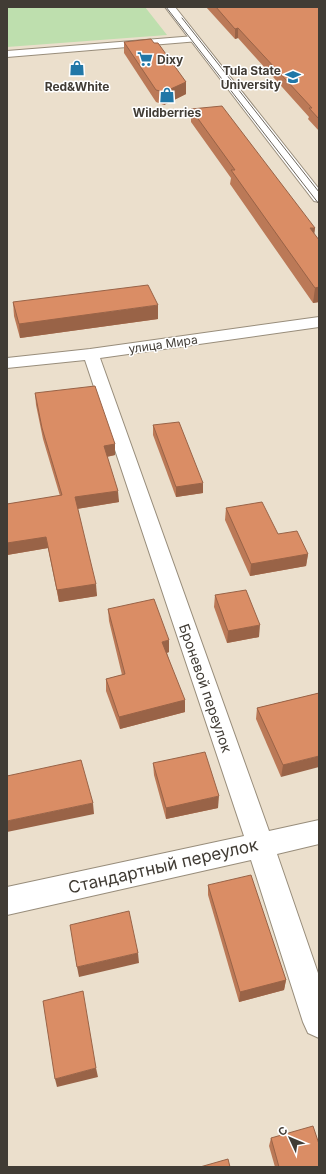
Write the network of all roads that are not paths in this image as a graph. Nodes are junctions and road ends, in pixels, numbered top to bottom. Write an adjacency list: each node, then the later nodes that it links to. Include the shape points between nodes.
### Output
1 (170, 7): 2 (street)
2 (195, 39): 3 (street); 4 (street)
3 (7, 54)
4 (319, 198)
5 (319, 322): 6 (street, улица Мира)
6 (90, 354): 7 (street, улица Мира); 9 (street, Броневой переулок)
7 (7, 363)
8 (319, 832): 9 (street, Стандартный переулок)
9 (260, 844): 10 (street, Стандартный переулок); 11 (street, Броневой переулок)
10 (7, 902)
11 (319, 1022)

